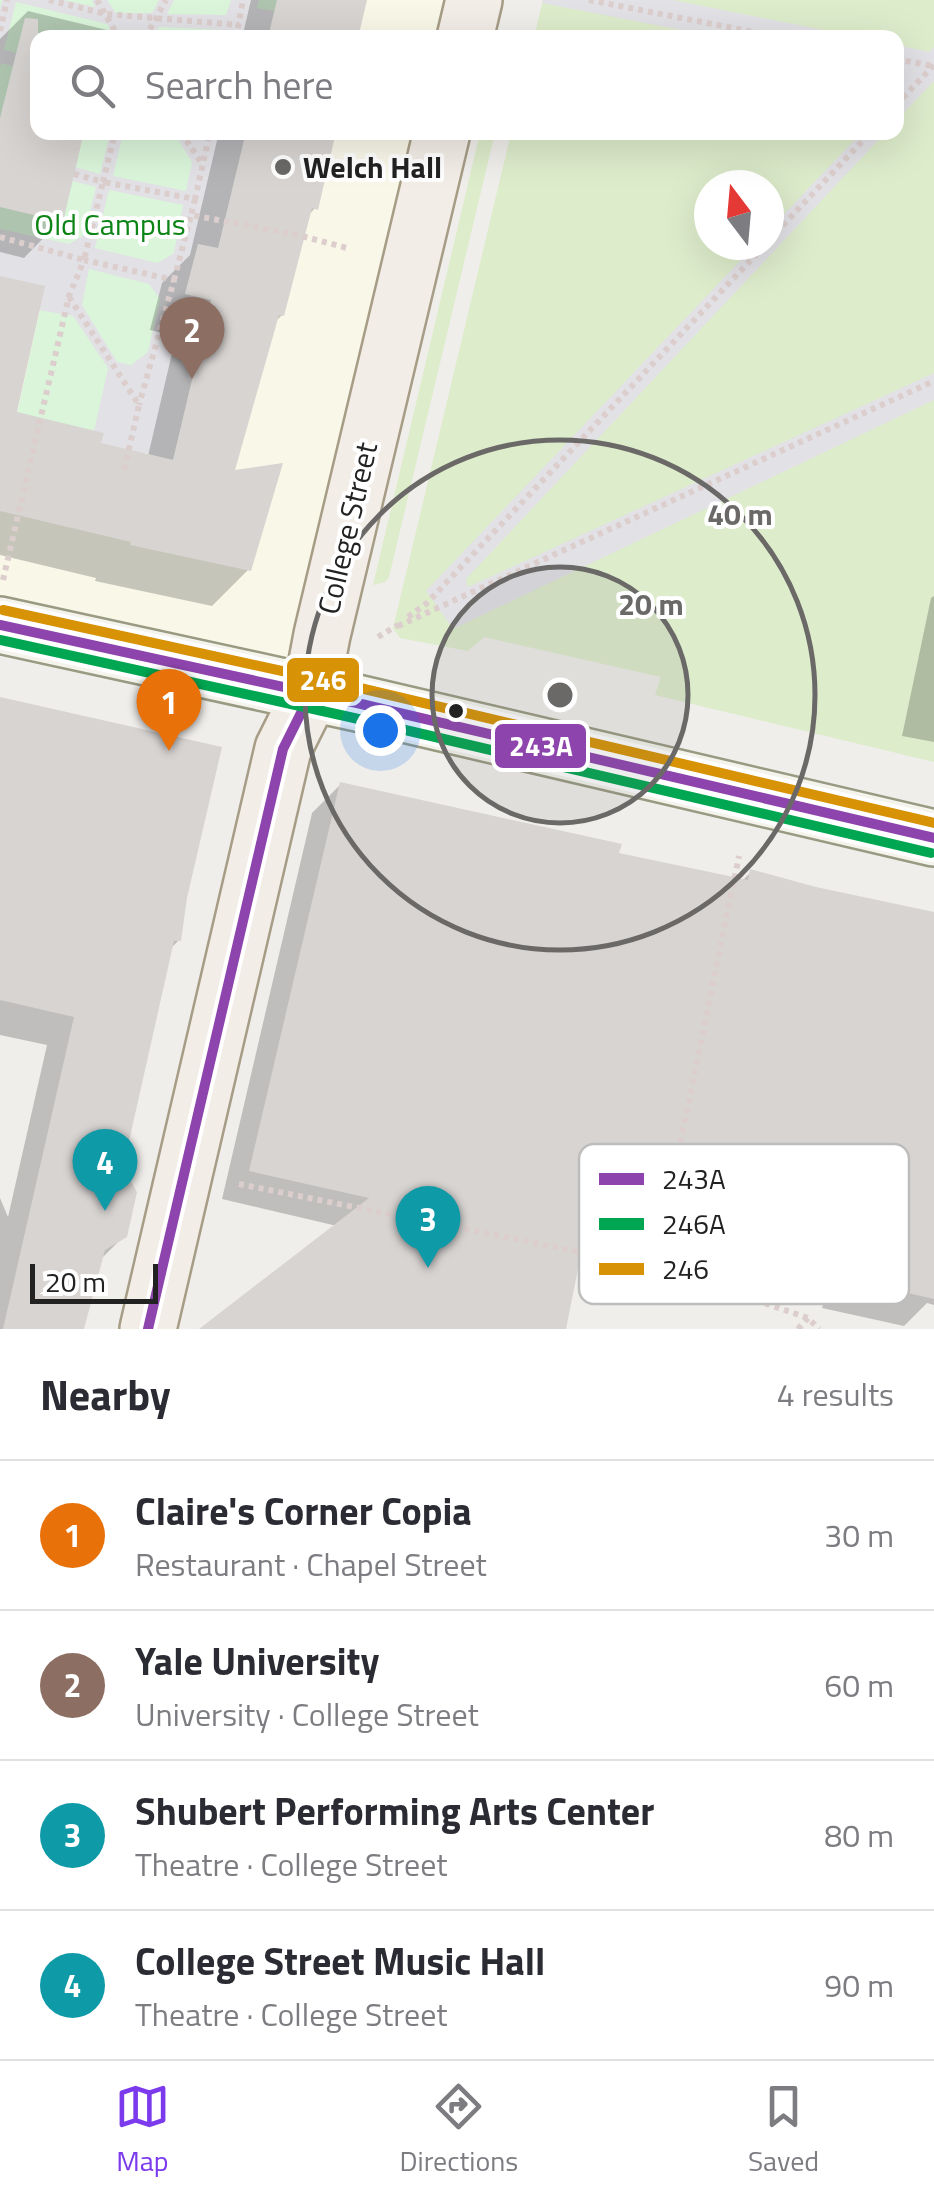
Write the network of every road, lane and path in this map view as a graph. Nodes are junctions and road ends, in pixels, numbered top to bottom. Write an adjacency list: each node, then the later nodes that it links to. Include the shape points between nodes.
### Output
1 (7, 0): 16 (path)
2 (49, 0): 8 (path)
3 (97, 0): 8 (path)
4 (166, 0): 9 (path)
5 (244, 0): 10 (path)
6 (474, 0): 14 (main road)
7 (589, 0): 15 (path)
8 (106, 14): 9 (path); 11 (path)
9 (155, 19): 10 (path); 12 (path)
10 (239, 25): 13 (path)
11 (115, 30)
12 (149, 30)
13 (238, 30)
14 (467, 30)
15 (743, 30)
16 (0, 31)
17 (904, 60): 18 (path)
18 (934, 66): 19 (path)
19 (904, 97)
20 (113, 140): 27 (path)
21 (186, 140): 25 (path)
22 (208, 140): 25 (path)
23 (440, 140): 43 (main road, College Street)
24 (864, 140): 30 (path)
25 (202, 164): 28 (path)
26 (74, 174): 27 (path)
27 (103, 182): 28 (path); 33 (path)
28 (195, 199): 29 (path)
29 (191, 215): 32 (path); 35 (path)
30 (784, 225)
31 (0, 237): 33 (path)
32 (348, 248)
33 (84, 260): 35 (path); 36 (path)
34 (751, 260): 41 (path)
35 (174, 280): 38 (path)
36 (68, 296): 38 (path); 40 (path)
37 (934, 381): 41 (path)
38 (139, 405): 39 (path)
39 (124, 471)
40 (1, 603): 43 (main road)
41 (398, 626): 42 (path)
42 (378, 637)
43 (312, 693): 44 (main road); 51 (main road, College Street, via 283,748)
44 (934, 838)
45 (738, 856): 46 (path)
46 (680, 1144)
47 (239, 1184): 48 (path)
48 (579, 1253)
49 (767, 1304): 50 (path)
50 (808, 1318): 52 (path); 53 (path)
51 (148, 1329)
52 (798, 1329)
53 (819, 1329)

